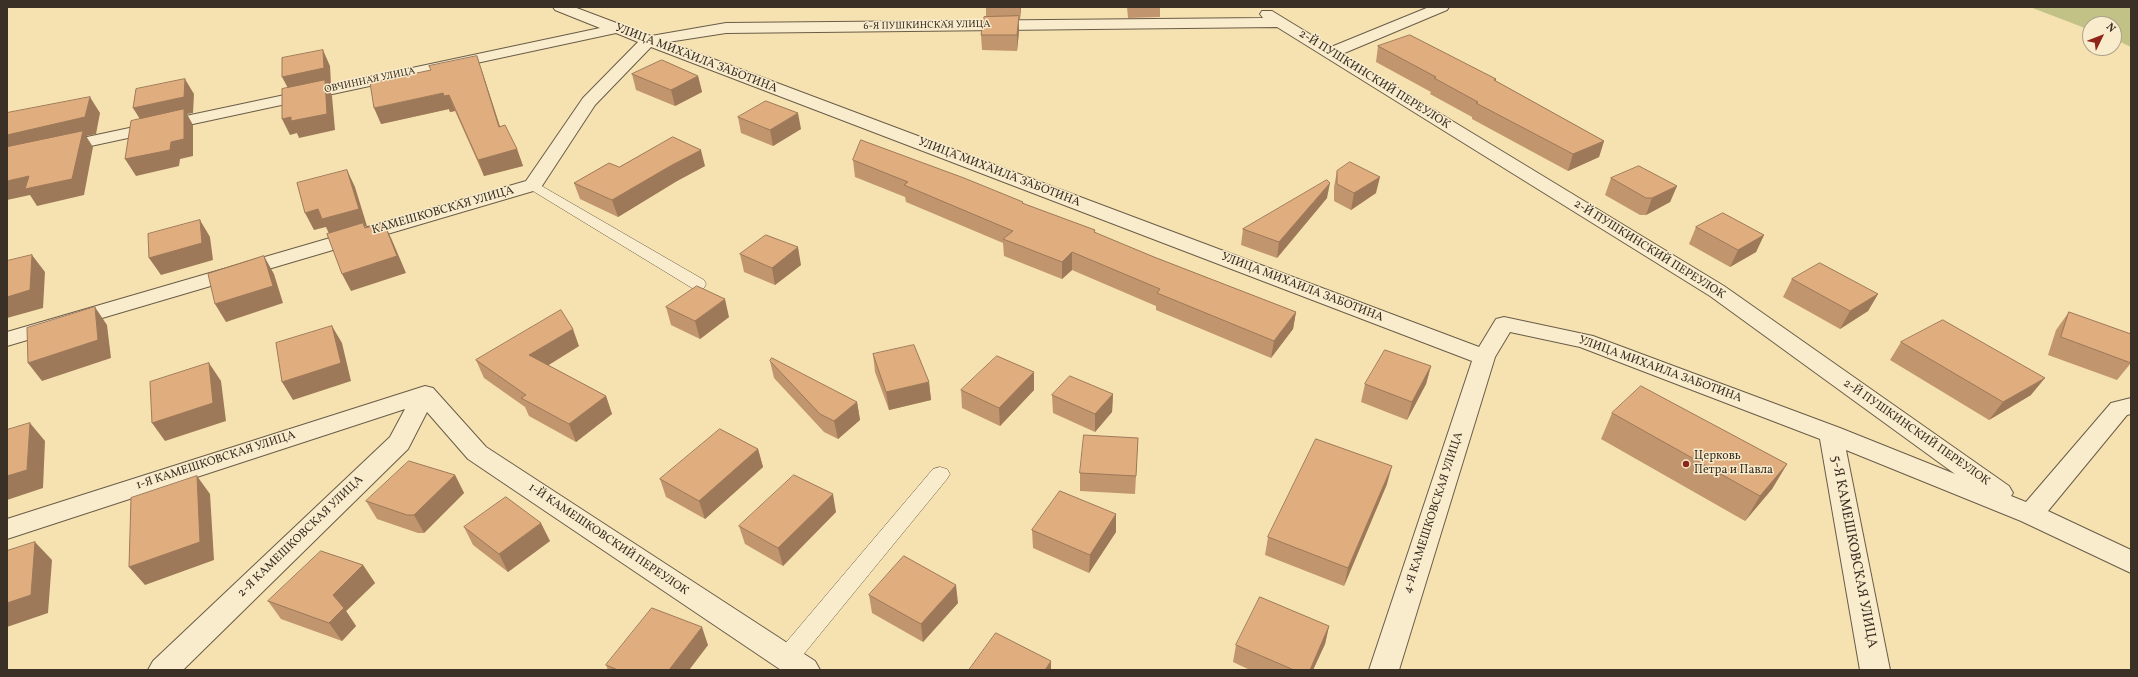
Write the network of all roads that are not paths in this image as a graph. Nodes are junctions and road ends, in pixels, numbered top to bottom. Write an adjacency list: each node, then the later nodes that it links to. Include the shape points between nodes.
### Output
1 (560, 7): 5 (street, УЛИЦА МИХАИЛА ЗАБОТИНА)
2 (1255, 7): 4 (street, 2-Й ПУШКИНСКИЙ ПЕРЕУЛОК)
3 (1442, 7): 7 (street)
4 (1280, 22): 6 (street, 6-Я ПУШКИНСКАЯ УЛИЦА, via 726,28); 7 (street, 2-Й ПУШКИНСКИЙ ПЕРЕУЛОК)
5 (615, 29): 6 (street, УЛИЦА МИХАИЛА ЗАБОТИНА); 8 (street, ОВЧИННАЯ УЛИЦА)
6 (648, 41): 9 (street, via 589,102); 12 (street, УЛИЦА МИХАИЛА ЗАБОТИНА)
7 (1330, 53): 17 (street, 2-Й ПУШКИНСКИЙ ПЕРЕУЛОК, via 1717,292)
8 (7, 159)
9 (533, 185): 10 (lane); 11 (street, КАМЕШКОВСКАЯ УЛИЦА)
10 (698, 284)
11 (7, 339)
12 (1484, 357): 15 (street, УЛИЦА МИХАИЛА ЗАБОТИНА, via 1504,324 1585,341); 22 (street, 4-Я КАМЕШКОВСКАЯ УЛИЦА)
13 (425, 394): 18 (street, 1-Я КАМЕШКОВСКАЯ УЛИЦА); 20 (street, 1-Й КАМЕШКОВСКИЙ ПЕРЕУЛОК, via 477,453); 21 (street, 2-Я КАМЕШКОВСКАЯ УЛИЦА, via 399,443)
14 (2131, 406): 17 (street, via 2119,409)
15 (1831, 434): 17 (street, УЛИЦА МИХАИЛА ЗАБОТИНА); 23 (street, 5-Я КАМЕШКОВСКАЯ УЛИЦА)
16 (940, 474): 20 (lane)
17 (2030, 514): 19 (street)
18 (7, 529)
19 (2131, 562)
20 (790, 666)
21 (163, 670)
22 (1384, 670)
23 (1875, 670)

